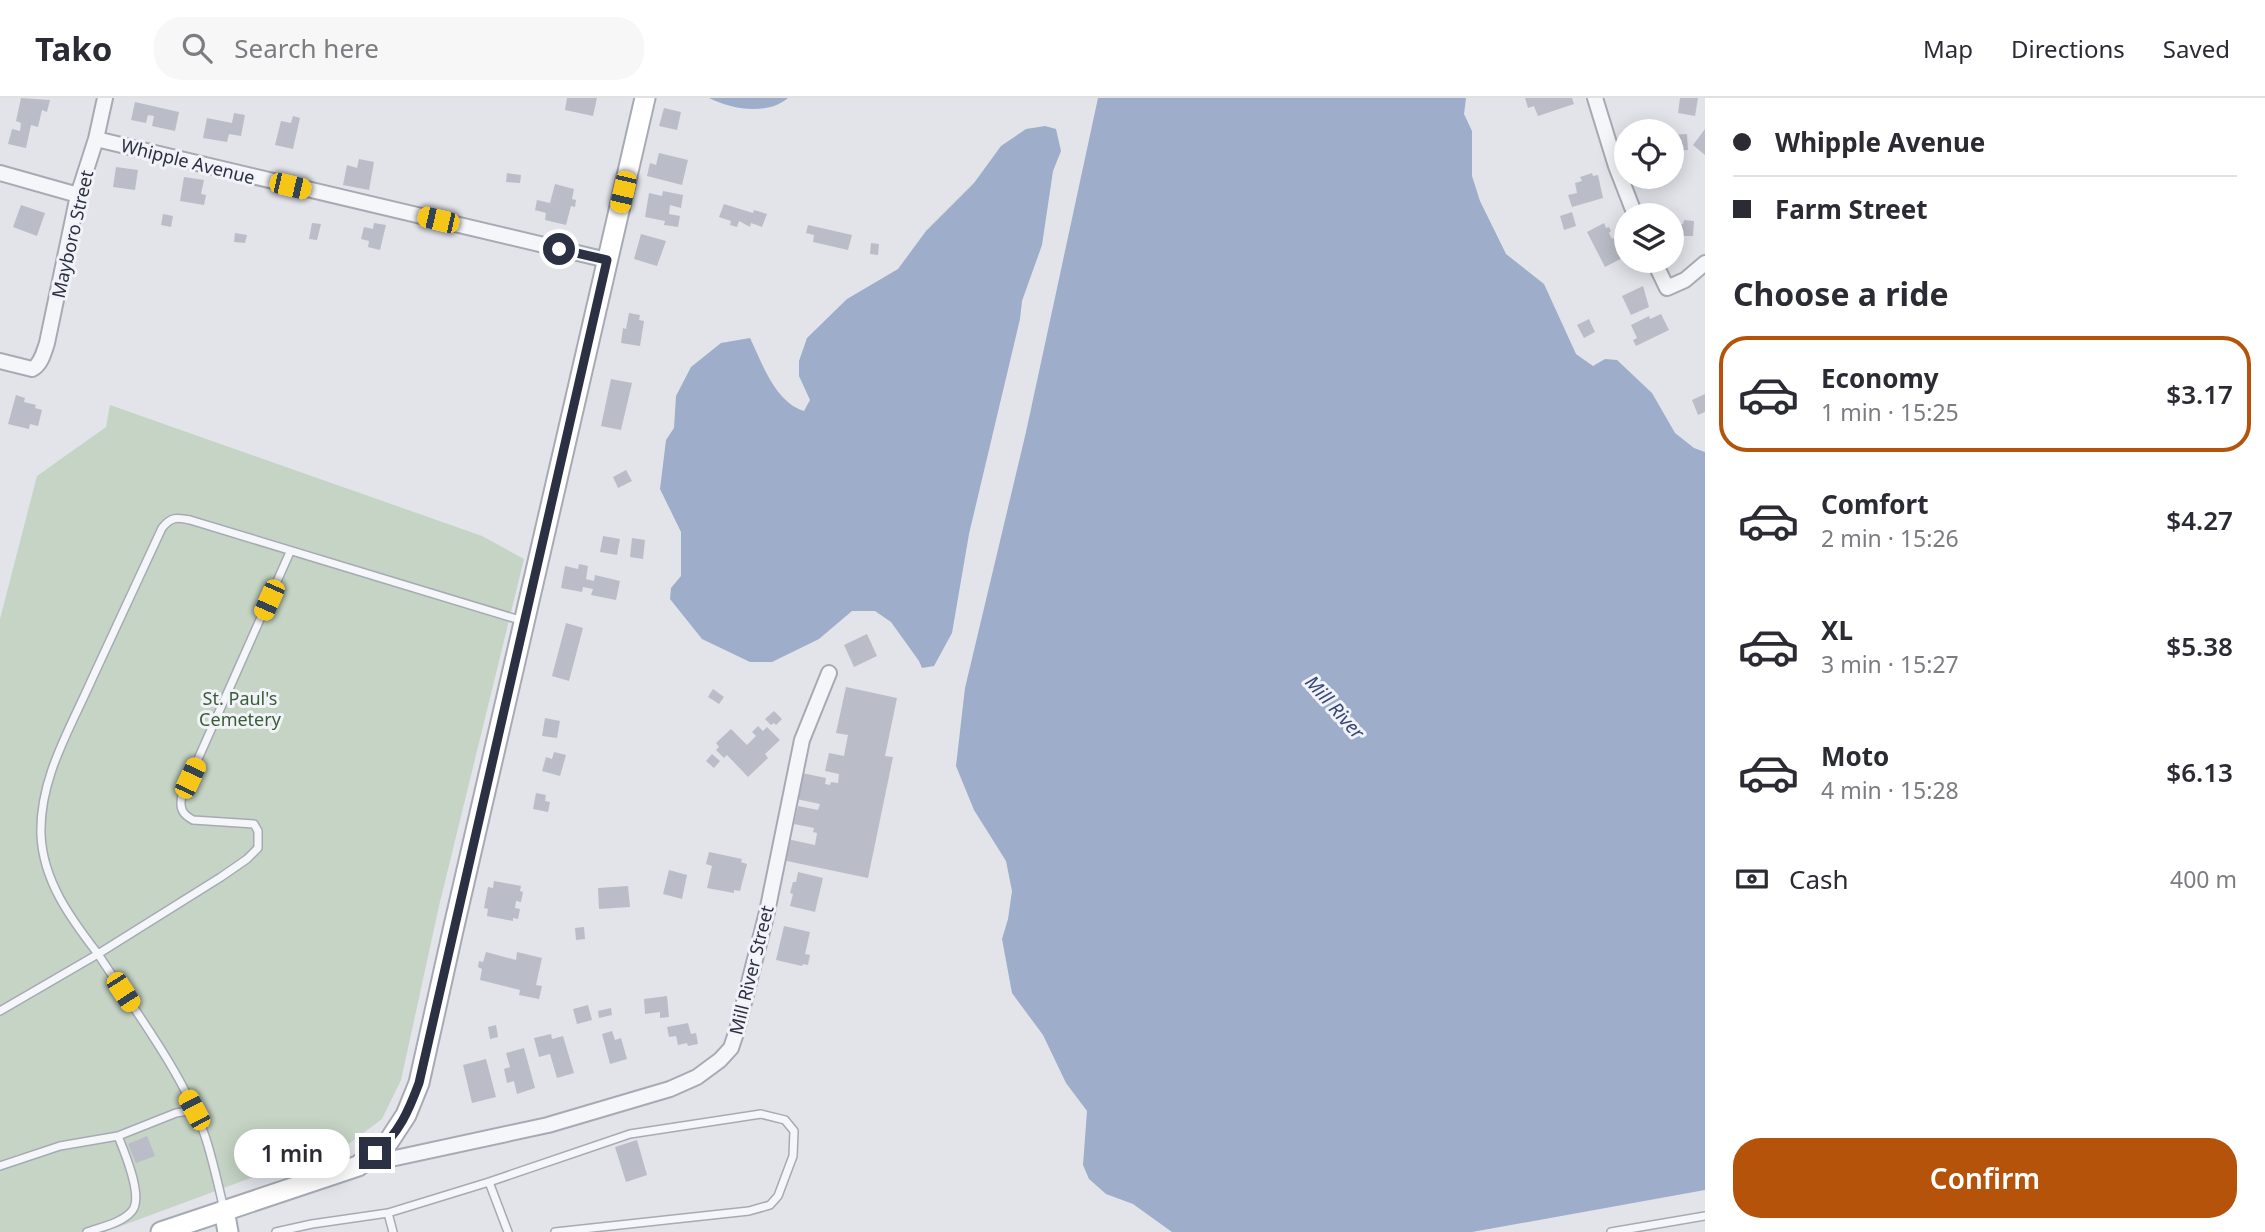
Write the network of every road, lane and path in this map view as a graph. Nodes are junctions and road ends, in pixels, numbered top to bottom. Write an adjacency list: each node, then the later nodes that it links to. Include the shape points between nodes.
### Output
1 (105, 98): 4 (street, Mayboro Street)
2 (645, 98): 8 (street)
3 (1595, 98): 7 (street)
4 (96, 139): 6 (street, Mayboro Street); 8 (street, Whipple Avenue)
5 (0, 173): 6 (street)
6 (78, 195): 11 (street, Mayboro Street, via 42,358 32,369)
7 (1630, 203)
8 (607, 260): 13 (street)
9 (1705, 263): 10 (street, via 1667,288)
10 (1660, 273)
11 (0, 361)
12 (290, 552): 13 (lane); 15 (lane, via 180,804 185,816 193,820 254,824 258,848); 15 (lane, via 176,517 162,528 46,783 42,807 41,837 55,889)
13 (524, 621): 20 (street, via 419,1083 389,1142)
14 (829, 673): 20 (street, Mill River Street, via 802,740 737,1030 731,1048 720,1060 670,1089 548,1125)
15 (98, 954): 16 (lane); 17 (lane)
16 (0, 1011)
17 (194, 1110): 18 (lane); 22 (lane)
18 (118, 1136): 19 (lane, via 60,1146); 25 (lane, via 130,1166 135,1206 118,1221)
19 (0, 1166)
20 (358, 1166): 22 (street)
21 (489, 1182): 23 (lane); 30 (lane); 31 (lane, via 630,1134 761,1114 785,1120 794,1131 793,1156 770,1205)
22 (224, 1210): 26 (street); 27 (street)
23 (388, 1213): 28 (lane); 29 (lane)
24 (1705, 1216): 32 (lane)
25 (87, 1232)
26 (161, 1232)
27 (228, 1232)
28 (276, 1232)
29 (393, 1232)
30 (508, 1232)
31 (555, 1232)
32 (1611, 1232)

